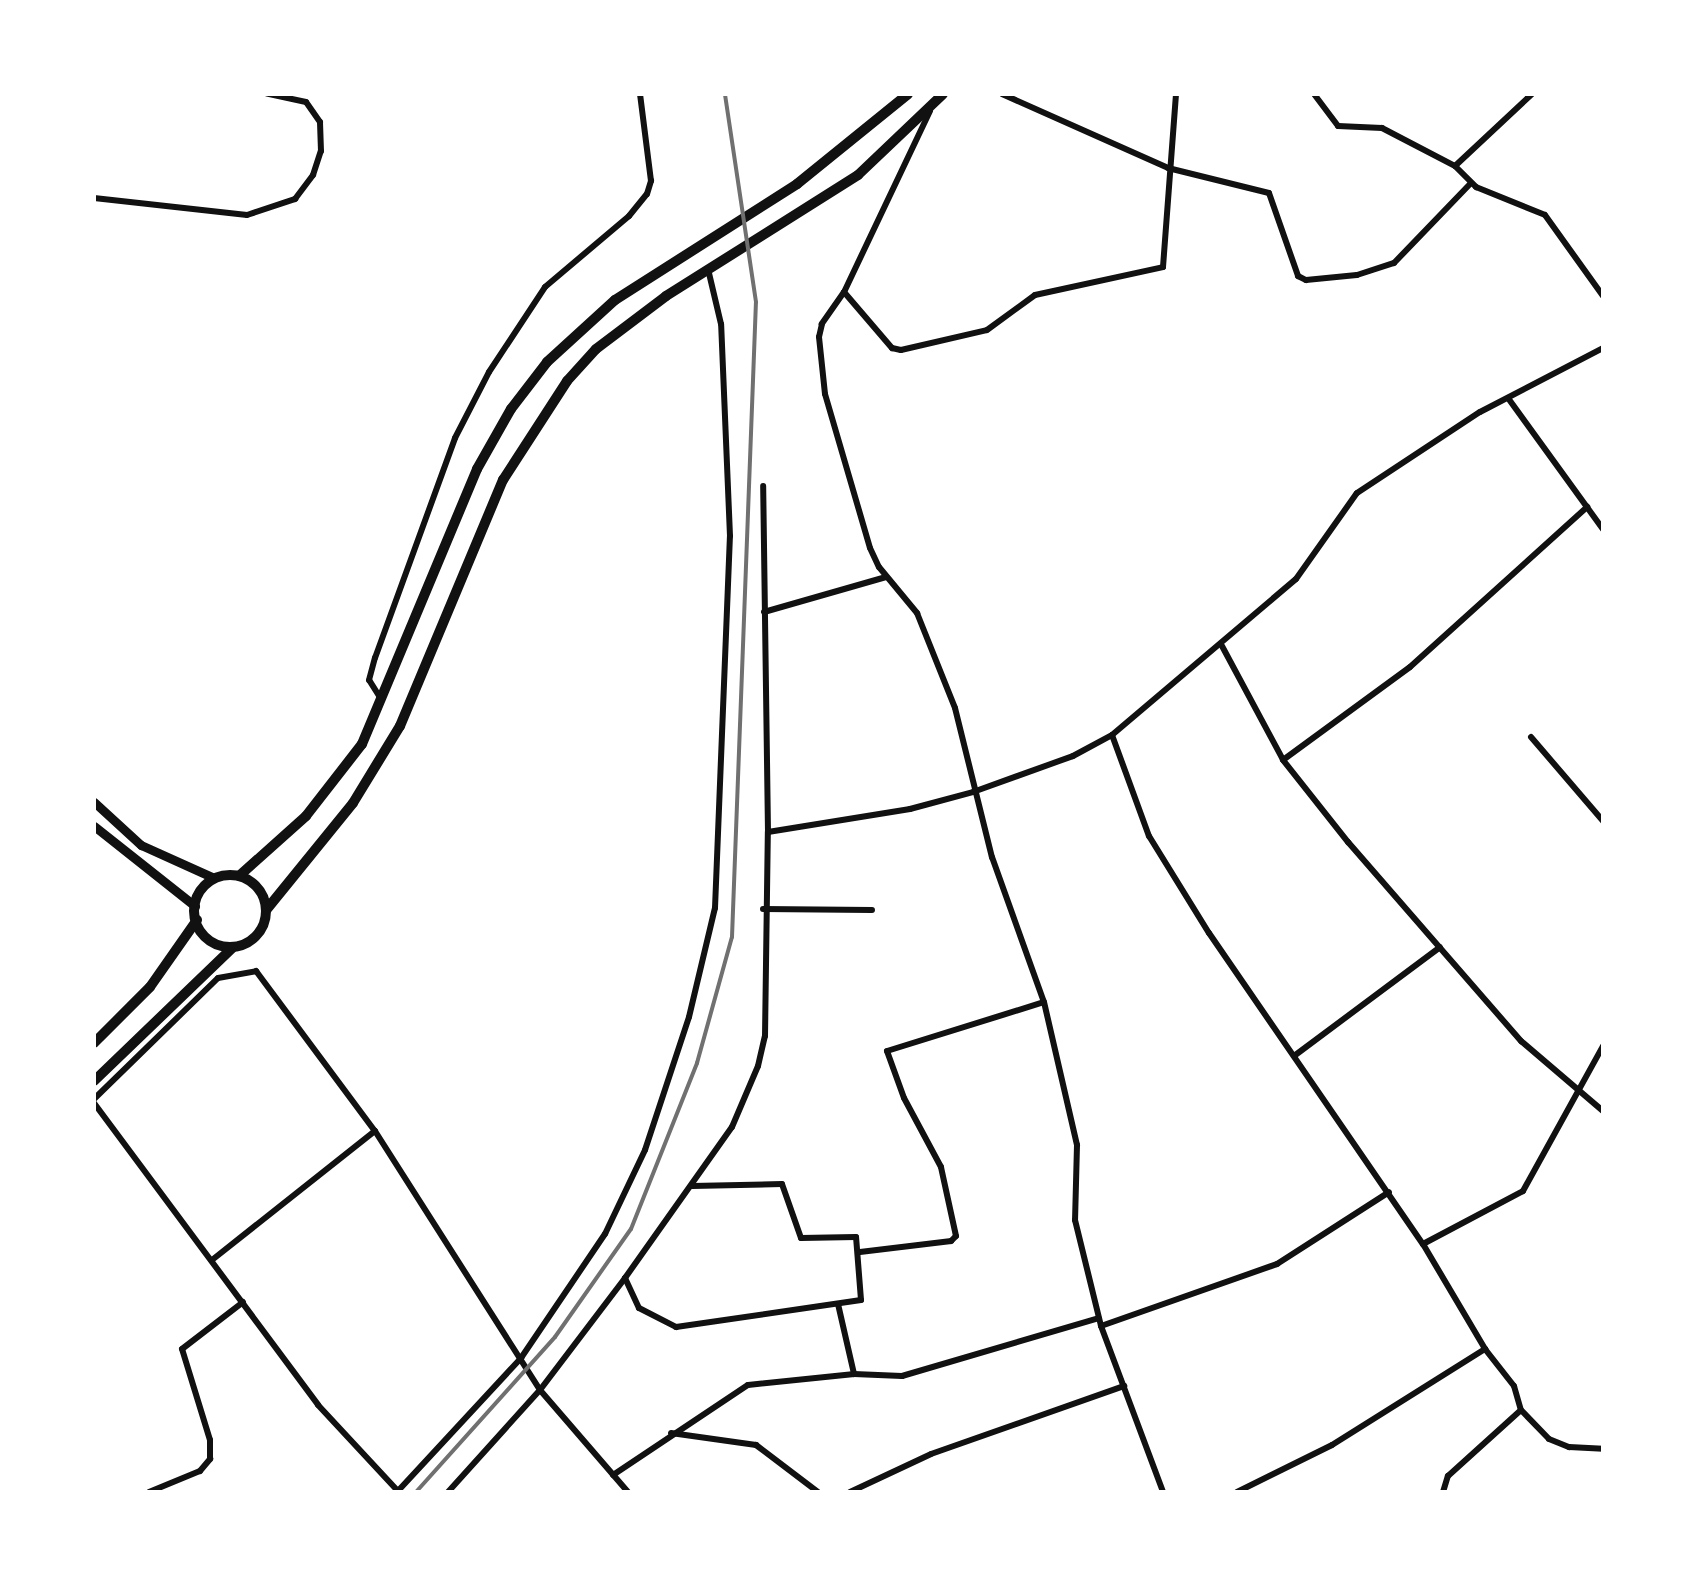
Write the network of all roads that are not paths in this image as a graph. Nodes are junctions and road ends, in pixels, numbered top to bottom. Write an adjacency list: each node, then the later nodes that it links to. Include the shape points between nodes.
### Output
1 (267, 94): 13 (street, via 306,102 320,122 321,151 313,175 295,199 247,215)
2 (640, 94): 25 (street, via 651,181 647,194 629,216 545,287 462,425 372,669 370,689)
3 (908, 94): 25 (main road, via 852,144 582,326 511,409 461,506)
4 (943, 94): 9 (main road)
5 (1002, 94): 11 (street)
6 (1176, 94): 11 (street)
7 (1314, 94): 10 (street, via 1338,126 1382,128)
8 (1532, 94): 10 (street)
9 (931, 108): 14 (main road, via 858,175); 15 (street)
10 (1455, 166): 12 (street)
11 (1168, 168): 12 (street, via 1269,193 1298,276 1306,280 1357,275 1394,263); 15 (street, via 1163,267 1035,295 987,330 901,350 892,348)
12 (1471, 183): 16 (street, via 1545,215)
13 (94, 198)
14 (708, 269): 37 (main road, via 596,349 537,419 486,517 400,726 353,803); 62 (street, via 721,324 730,536 715,908 689,1017 645,1150 605,1234)
15 (844, 292): 22 (street, via 819,337 825,394 870,548)
16 (1603, 296)
17 (1603, 348): 18 (street)
18 (1508, 398): 20 (street); 24 (street, via 1357,493 1296,579)
19 (763, 486): 23 (street)
20 (1587, 507): 21 (street); 28 (street, via 1410,667)
21 (1603, 529)
22 (886, 577): 23 (street); 29 (street, via 917,613 940,664)
23 (764, 612): 33 (street)
24 (1222, 646): 26 (street); 28 (street)
25 (383, 701): 34 (main road, via 333,785 283,839)
26 (1112, 735): 29 (street, via 1073,756); 46 (street, via 1149,836)
27 (1531, 737): 31 (street)
28 (1283, 760): 41 (street)
29 (973, 792): 33 (street, via 910,809); 43 (street)
30 (94, 802): 35 (main road, via 141,845)
31 (1603, 821)
32 (94, 826): 36 (main road)
33 (768, 832): 38 (street)
34 (239, 876): 35 (main road); 37 (main road, via 256,886)
35 (214, 878): 36 (main road)
36 (195, 906): 40 (main road)
37 (267, 909): 42 (main road, via 257,935)
38 (763, 909): 39 (street); 52 (street, via 765,1036 758,1066 732,1127)
39 (872, 910)
40 (197, 920): 42 (main road, via 205,936); 44 (main road, via 150,987)
41 (1440, 947): 46 (street); 48 (street, via 1521,1041)
42 (232, 948): 47 (main road)
43 (1044, 1002): 55 (street, via 887,1051 904,1098 941,1167 956,1236 951,1241); 60 (street, via 1077,1145 1075,1220)
44 (94, 1043)
45 (1603, 1046): 48 (street)
46 (1294, 1056): 53 (street)
47 (94, 1081)
48 (1581, 1091): 50 (street); 54 (street, via 1523,1191)
49 (94, 1101): 51 (street, via 218,978 256,971); 56 (street)
50 (1603, 1111)
51 (375, 1131): 56 (street); 62 (street)
52 (692, 1186): 55 (street, via 782,1184 801,1238 852,1235); 57 (street)
53 (1389, 1192): 54 (street); 60 (street, via 1277,1264)
54 (1423, 1244): 61 (street)
55 (860, 1252): 59 (street, via 863,1298)
56 (212, 1260): 58 (street)
57 (625, 1278): 59 (street, via 639,1308 664,1325); 65 (street)
58 (243, 1302): 70 (street, via 318,1405); 71 (street, via 182,1349 210,1440 210,1459 200,1471)
59 (838, 1304): 63 (street)
60 (1100, 1322): 63 (street, via 902,1376); 64 (street)
61 (1485, 1349): 66 (street, via 1514,1386); 77 (street, via 1332,1445)
62 (521, 1358): 65 (street); 70 (street)
63 (854, 1374): 67 (street, via 748,1385)
64 (1124, 1386): 75 (street, via 931,1454); 76 (street)
65 (540, 1390): 69 (street); 72 (street)
66 (1521, 1410): 68 (street, via 1549,1439 1569,1447); 78 (street, via 1448,1476)
67 (671, 1433): 69 (street); 74 (street, via 756,1445)
68 (1603, 1449)
69 (613, 1475): 73 (street)
70 (398, 1491)
71 (149, 1492)
72 (448, 1492)
73 (628, 1492)
74 (818, 1492)
75 (850, 1492)
76 (1163, 1492)
77 (1237, 1492)
78 (1443, 1492)

